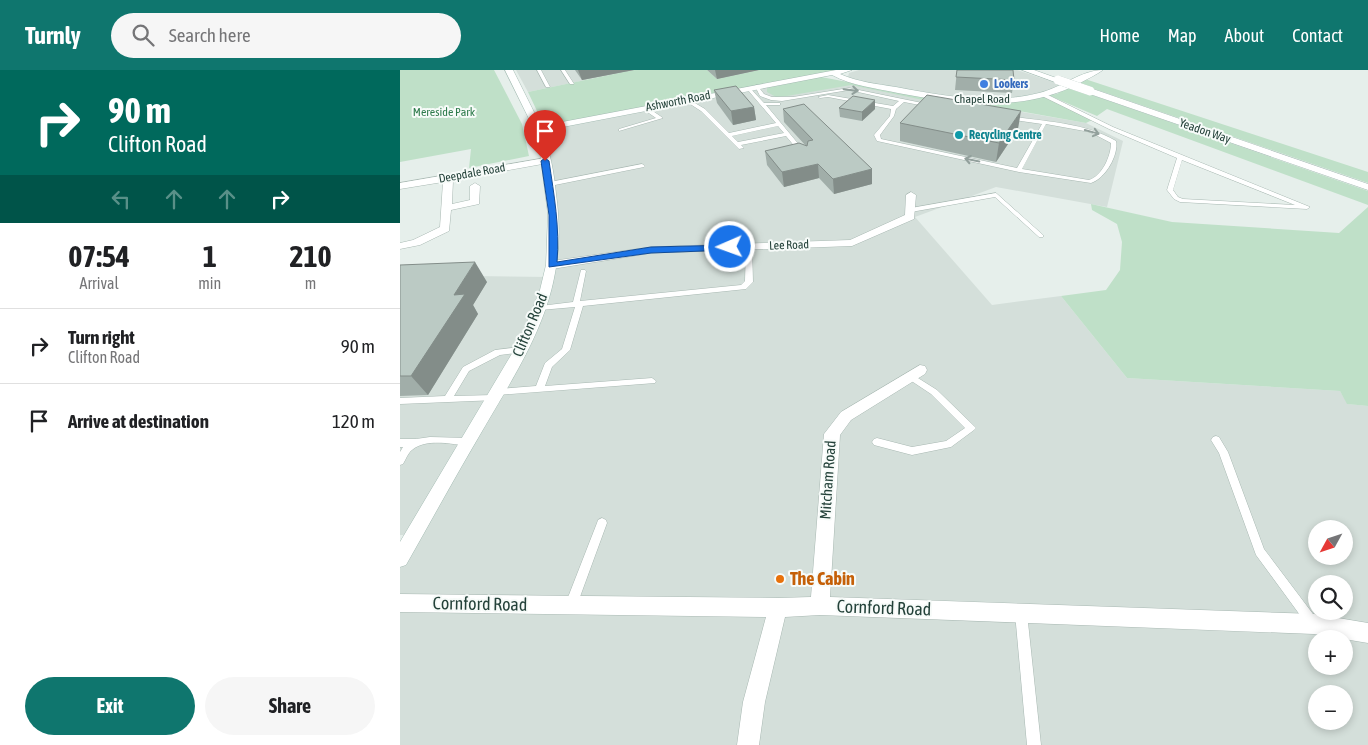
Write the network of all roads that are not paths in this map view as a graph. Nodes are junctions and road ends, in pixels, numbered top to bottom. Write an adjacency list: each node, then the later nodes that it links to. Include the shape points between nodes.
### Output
1 (509, 70): 23 (street, Clifton Road)
2 (539, 70): 11 (lane)
3 (563, 70): 10 (lane)
4 (845, 70): 8 (street, Ashworth Road)
5 (1026, 70): 9 (street, Yeadon Way)
6 (1034, 70): 9 (street, Yeadon Way)
7 (1099, 70): 13 (street, Chapel Road)
8 (832, 72): 12 (street, Ashworth Road); 13 (street, Chapel Road, via 847,79 955,100 988,101)
9 (1042, 74): 36 (street, Yeadon Way, bridge)
10 (572, 83)
11 (548, 86)
12 (752, 87): 14 (street, Ashworth Road); 15 (lane, one-way to 15, via 777,100 835,89); 16 (lane)
13 (1044, 95): 28 (lane)
14 (686, 100): 18 (street, Ashworth Road); 25 (lane, via 703,110)
15 (903, 100): 17 (lane); 19 (lane)
16 (761, 104): 19 (lane, via 792,103 828,96); 21 (lane)
17 (934, 107)
18 (645, 108): 23 (street, Ashworth Road); 24 (lane, via 660,118)
19 (894, 108): 31 (lane, one-way to 19, via 883,142 877,135 892,116)
20 (998, 117): 22 (lane)
21 (779, 124): 25 (lane); 26 (lane)
22 (1044, 124): 31 (lane); 31 (lane, one-way to 31, via 1091,131 1114,142 1101,176 1089,182)
23 (538, 129): 29 (street, Clifton Road)
24 (621, 130)
25 (728, 134): 26 (lane, via 739,146)
26 (787, 134): 27 (lane)
27 (806, 157)
28 (1180, 157): 28 (lane, via 1170,190 1182,201 1307,207)
29 (545, 161): 32 (street, Deepdale Road); 33 (street, Clifton Road)
30 (642, 166): 33 (lane)
31 (1019, 170)
32 (448, 178): 34 (street, Deepdale Road); 38 (street)
33 (550, 184): 43 (street, Clifton Road, via 554,241)
34 (400, 186)
35 (475, 186): 38 (street, via 475,202)
36 (1368, 187)
37 (911, 195): 39 (street)
38 (447, 208): 41 (street, via 445,229 416,243)
39 (911, 210): 40 (lane, via 996,195); 42 (street, Lee Road, via 910,217 852,243)
40 (1041, 236)
41 (400, 246)
42 (750, 246): 43 (street, Lee Road, via 651,250); 45 (lane, via 749,282 743,287)
43 (552, 266): 46 (street, Clifton Road)
44 (583, 271): 45 (lane)
45 (578, 304): 46 (lane); 50 (lane, via 566,350 548,365)
46 (540, 308): 47 (street, Clifton Road)
47 (520, 350): 51 (street, Clifton Road); 52 (lane, via 498,352 466,369)
48 (915, 373): 56 (lane, via 971,428 948,444 912,450); 64 (street, Mitcham Road, via 846,416 832,434)
49 (652, 382): 50 (lane)
50 (540, 389): 51 (lane)
51 (496, 395): 52 (lane); 55 (street, Clifton Road)
52 (448, 399): 53 (lane)
53 (400, 401)
54 (1216, 440): 67 (lane, via 1260,552)
55 (468, 442): 58 (lane, via 437,440); 61 (street, Clifton Road)
56 (877, 442)
57 (400, 443): 58 (lane)
58 (416, 443): 59 (lane, via 408,448)
59 (400, 461)
60 (602, 523): 63 (lane)
61 (400, 559)
62 (400, 603): 63 (street, Cornford Road)
63 (571, 605): 65 (street, Cornford Road)
64 (820, 606): 65 (street, Cornford Road); 66 (street, Cornford Road)
65 (778, 608): 69 (street, via 754,702)
66 (1021, 613): 67 (street, Cornford Road); 70 (lane)
67 (1314, 624): 68 (street, Cornford Road)
68 (1368, 633)
69 (748, 745)
70 (1034, 745)

